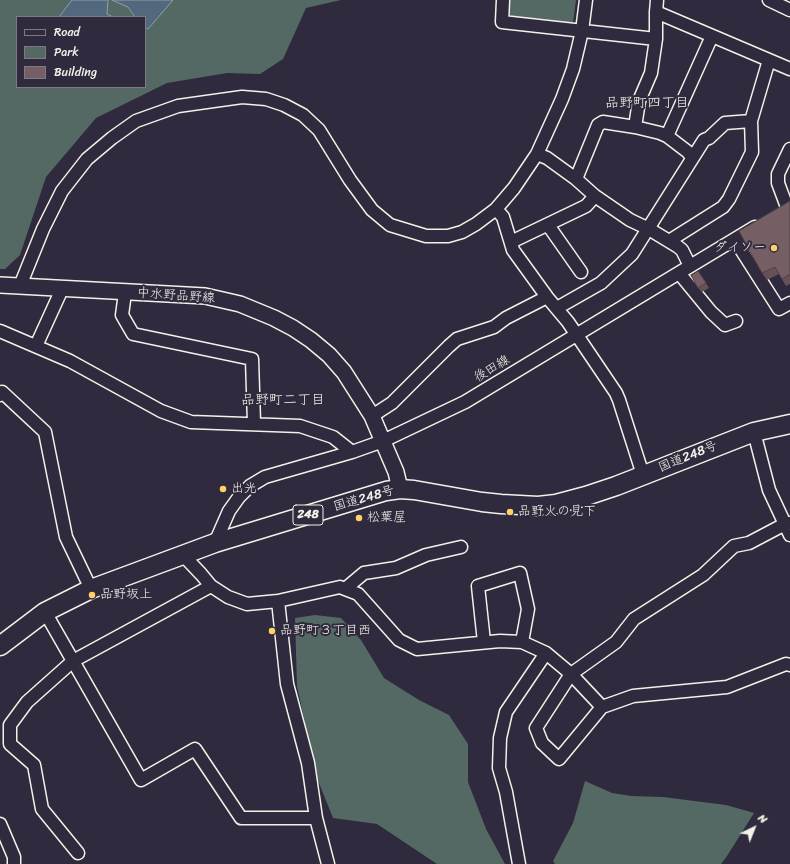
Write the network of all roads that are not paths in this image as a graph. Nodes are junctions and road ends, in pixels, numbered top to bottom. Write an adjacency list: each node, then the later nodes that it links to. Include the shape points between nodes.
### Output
1 (503, 0): 7 (street, via 502,22)
2 (586, 0): 7 (street)
3 (657, 0): 6 (street)
4 (769, 0): 5 (street)
5 (790, 10)
6 (656, 12): 8 (street); 9 (street)
7 (582, 31): 9 (street); 16 (street, via 562,99)
8 (712, 36): 10 (street); 14 (street)
9 (656, 39): 13 (street, via 651,73 639,101)
10 (769, 60): 11 (street); 12 (street)
11 (790, 69)
12 (750, 121): 17 (street, via 725,123 704,140); 25 (street, via 752,152 729,199 723,207)
13 (635, 127): 14 (street); 18 (street, via 602,122 598,125)
14 (667, 136): 17 (street)
15 (790, 149): 20 (street, via 778,174 778,183)
16 (538, 154): 18 (street); 21 (street)
17 (692, 158): 23 (street)
18 (576, 179): 19 (street)
19 (595, 196): 22 (street, via 586,206); 23 (street, via 630,220)
20 (788, 206): 24 (street, 後田線)
21 (496, 210): 26 (street, via 503,217); 31 (street, via 466,229 448,236 426,236 390,225 372,210 319,130 303,115 266,99 242,96 178,106 136,121 87,159 62,191 43,229)
22 (548, 225): 26 (street); 28 (street)
23 (649, 229): 25 (street); 36 (street, via 632,254 601,283)
24 (735, 240): 27 (street, 後田線); 35 (street, via 779,309)
25 (669, 241): 27 (street, via 682,250)
26 (511, 242): 34 (street, via 513,250)
27 (690, 266): 29 (street, 後田線)
28 (581, 272)
29 (679, 273): 37 (street, via 725,325); 38 (street, 後田線)
30 (0, 285): 31 (main road, 中水野品野線)
31 (20, 286): 32 (main road, 中水野品野線)
32 (62, 289): 33 (main road, 中水野品野線); 40 (street)
33 (125, 293): 42 (main road, 中水野品野線, via 205,296 240,304 274,318 293,328 329,355 344,372); 43 (street, via 122,315 133,334 252,359)
34 (547, 297): 36 (street); 42 (street, via 494,327 457,339 392,403)
35 (790, 303)
36 (557, 308): 38 (street)
37 (736, 321)
38 (577, 334): 46 (street, 後田線, via 465,402); 48 (street, via 619,400)
39 (1, 335): 40 (street)
40 (36, 346): 43 (street, via 70,361 161,411 191,422)
41 (0, 394): 55 (street, via 2,392 46,432 66,537)
42 (372, 416): 46 (main road, 中水野品野線)
43 (254, 423): 47 (street, via 300,426 333,437)
44 (790, 424): 45 (highway, 国道248号 / 248)
45 (754, 432): 48 (highway, 国道248号 / 248); 50 (street, via 769,490)
46 (383, 440): 47 (street, 後田線); 49 (main road, 中水野品野線)
47 (352, 452): 51 (street, 後田線, via 265,477 250,486 229,512)
48 (643, 475): 49 (highway, 国道248号 / 248, via 586,496 538,506 482,502)
49 (400, 489): 51 (highway, 国道248号 / 248, via 386,491)
50 (788, 527): 65 (street, via 734,546 703,575 634,619 616,642)
51 (215, 543): 53 (highway, 国道248号 / 248)
52 (461, 547): 56 (street, via 426,555 396,568 364,573)
53 (183, 555): 54 (street); 55 (highway, 国道248号 / 248)
54 (210, 586): 57 (street, via 228,597 247,604); 63 (street)
55 (91, 589): 58 (highway, 国道248号 / 248)
56 (345, 589): 57 (street, via 340,587); 59 (street, via 358,594 399,640 418,649)
57 (278, 601): 67 (street, via 287,684 308,763)
58 (45, 612): 61 (highway, 国道248号 / 248); 63 (street)
59 (484, 642): 60 (street); 60 (street, via 478,586 520,573 528,609)
60 (522, 642): 62 (street)
61 (0, 646)
62 (546, 653): 65 (street); 72 (street, via 506,712 500,738 499,768)
63 (73, 661): 67 (street, via 141,780 195,749 241,818); 69 (street, via 27,702 10,725 10,744 34,765 42,809)
64 (790, 665): 66 (street, via 786,664 727,687 633,696)
65 (571, 674): 66 (street); 66 (street, via 536,728 542,743 559,759)
66 (602, 707)
67 (316, 818): 71 (street)
68 (0, 824): 70 (street, via 14,857)
69 (78, 853)
70 (14, 864)
71 (328, 864)
72 (519, 864)

